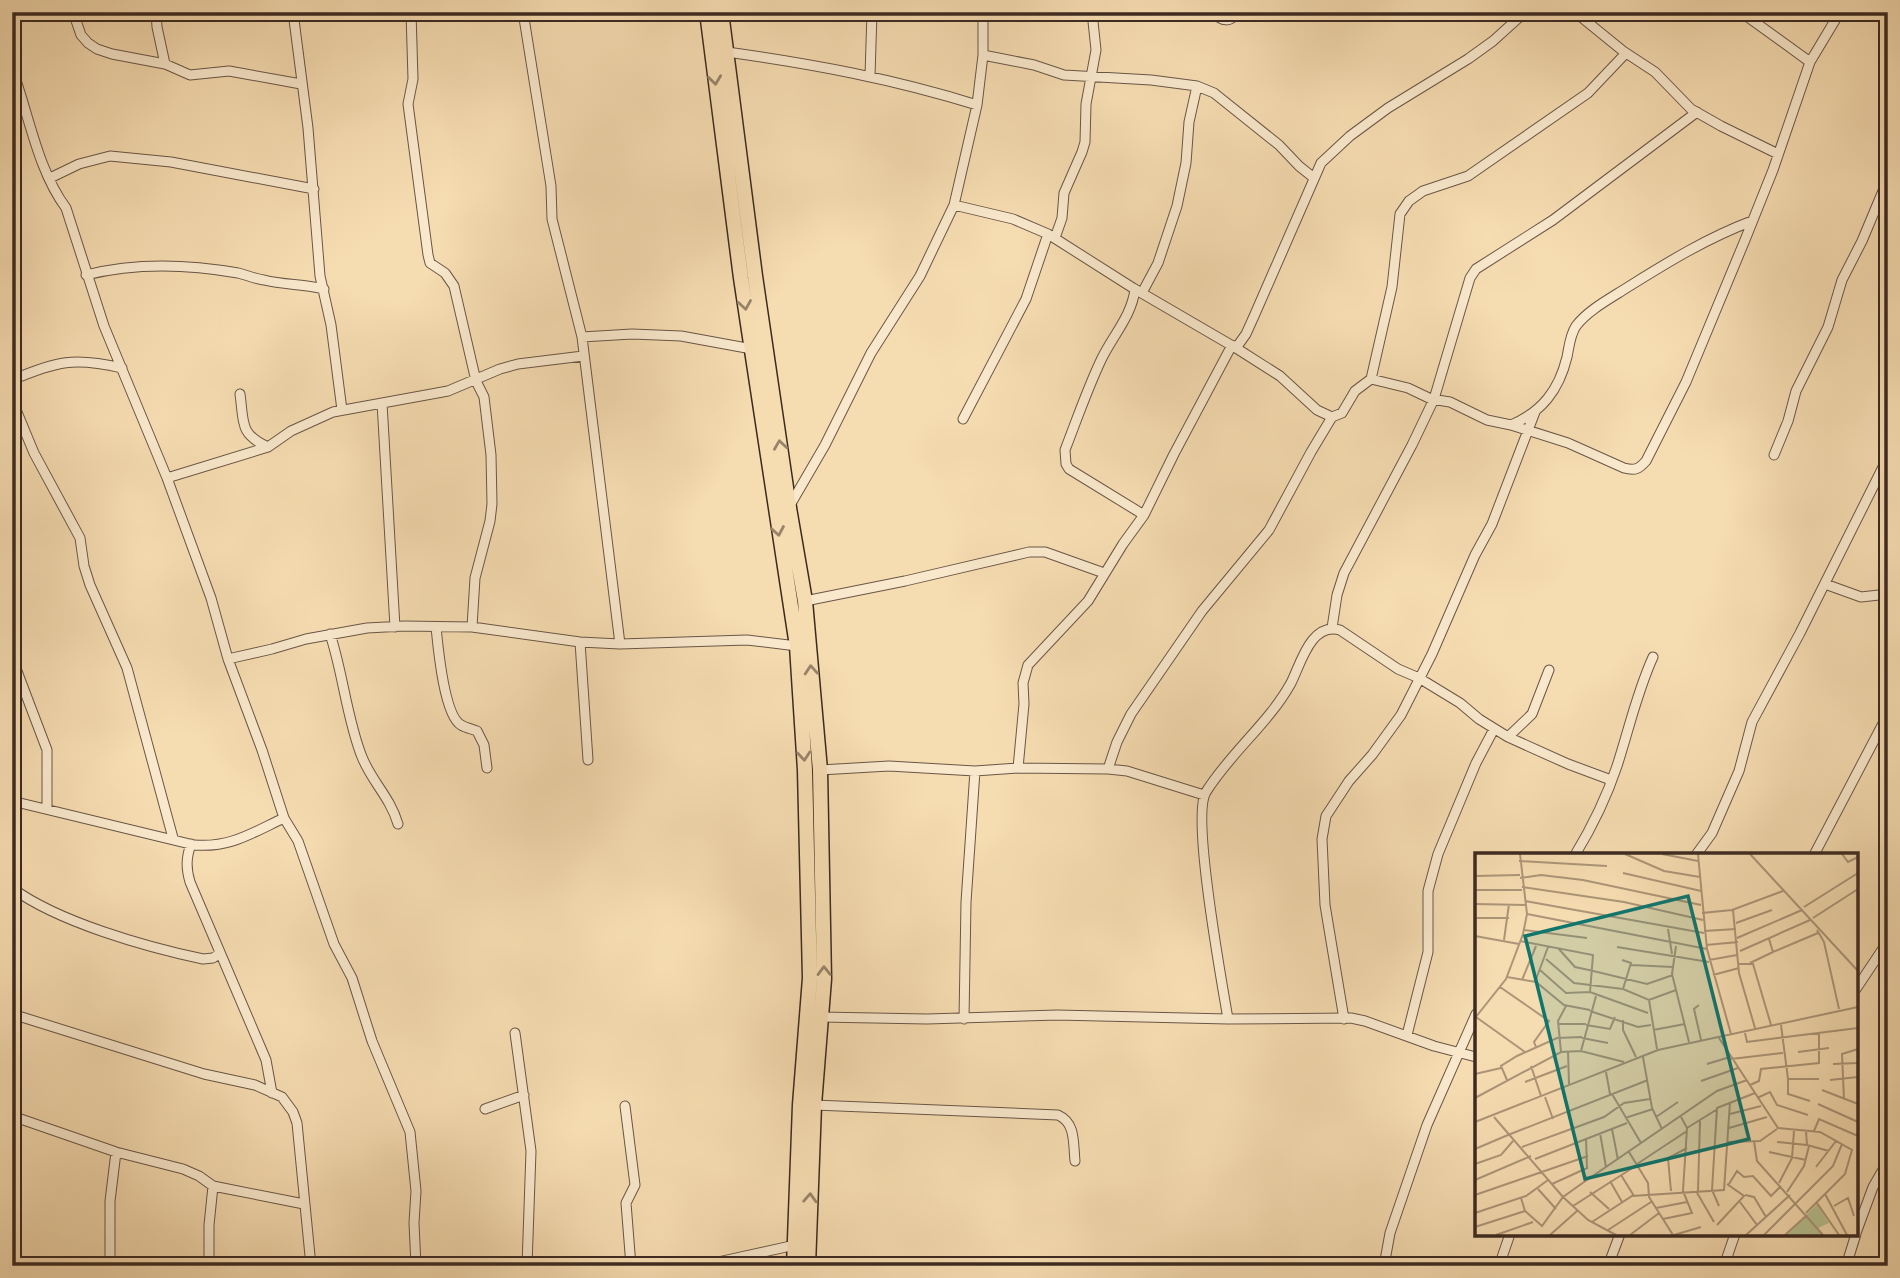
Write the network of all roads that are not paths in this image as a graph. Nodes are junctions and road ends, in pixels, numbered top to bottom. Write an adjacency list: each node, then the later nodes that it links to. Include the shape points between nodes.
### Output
1 (73, 12): 21 (street, via 81,35 97,49)
2 (156, 12): 21 (street)
3 (293, 12): 25 (street)
4 (411, 12): 47 (street, via 413,79 408,104 428,255 430,263 454,286)
5 (523, 12): 40 (street, via 551,186 552,219)
6 (707, 12): 42 (highway, one-way to 42)
7 (721, 12): 17 (highway)
8 (872, 12): 23 (street)
9 (983, 12): 19 (street)
10 (1092, 12): 24 (street, via 1096,50)
11 (1213, 12): 12 (street, via 1220,19 1231,20)
12 (1238, 12)
13 (1525, 12): 30 (street, via 1485,47 1340,143)
14 (1575, 12): 18 (street)
15 (1741, 12): 20 (street)
16 (1840, 12): 20 (street)
17 (727, 52): 23 (street); 62 (highway, one-way to 17)
18 (1626, 53): 28 (street, via 1655,72); 45 (street, via 1588,93 1479,169 1409,201 1400,214 1392,287)
19 (983, 55): 24 (street); 27 (street)
20 (1810, 62): 29 (street)
21 (165, 64): 25 (street, via 190,75 229,71)
22 (12, 69): 31 (street)
23 (870, 76): 27 (street)
24 (1092, 78): 26 (street); 36 (street, via 1082,152 1064,193 1062,218)
25 (301, 84): 33 (street)
26 (1197, 86): 30 (street, via 1214,93); 39 (street, via 1177,206 1157,263)
27 (978, 105): 34 (street)
28 (1697, 112): 29 (street); 49 (street, via 1553,220 1476,268)
29 (1777, 154): 35 (street)
30 (1314, 177): 41 (street, via 1255,314)
31 (50, 178): 33 (street, via 110,156 171,162); 37 (street, via 66,208)
32 (1888, 179): 59 (street, via 1842,280 1828,327 1796,391)
33 (314, 189): 38 (street)
34 (954, 205): 36 (street, via 1013,219); 62 (street, via 920,276 871,353)
35 (1752, 221): 53 (street, via 1684,253 1585,317 1571,336 1559,382); 57 (street, via 1686,382 1639,468 1624,468 1568,443)
36 (1051, 236): 39 (street); 55 (street, via 1026,299)
37 (86, 275): 38 (street, via 115,268 171,265); 44 (street)
38 (324, 289): 52 (street)
39 (1139, 291): 41 (street); 63 (street, via 1103,356 1065,458 1069,469)
40 (582, 337): 42 (street, via 681,336); 43 (street)
41 (1234, 346): 54 (street); 63 (street)
42 (752, 349): 75 (highway, one-way to 75)
43 (583, 356): 47 (street, via 518,364); 74 (street)
44 (122, 368): 46 (street, via 59,362); 61 (street)
45 (1371, 379): 49 (street); 54 (street, via 1355,391 1342,413)
46 (12, 380)
47 (476, 381): 51 (street); 68 (street, via 484,397 493,487 490,521 475,578)
48 (240, 394): 58 (street, via 248,435)
49 (1434, 399): 56 (street); 71 (street, via 1344,573)
50 (12, 400): 96 (street, via 34,453 80,538 90,585 127,668)
51 (382, 403): 52 (street); 69 (street)
52 (342, 410): 58 (street, via 319,416)
53 (1535, 412): 56 (street); 57 (street)
54 (1332, 417): 87 (street, via 1269,530 1202,611 1131,713)
55 (962, 419)
56 (1511, 425): 57 (street)
57 (1529, 432): 80 (street, via 1492,524)
58 (268, 447): 61 (street)
59 (1774, 455)
60 (1888, 457): 65 (street)
61 (167, 478): 78 (street)
62 (789, 508): 67 (highway)
63 (1144, 515): 64 (street)
64 (1104, 573): 67 (street, via 1045,552 1029,552); 86 (street, via 1078,613 1026,668)
65 (1825, 584): 66 (street, via 1861,597); 99 (street, via 1752,722 1739,771 1713,833)
66 (1888, 594)
67 (805, 601): 88 (highway, one-way to 67)
68 (472, 626): 70 (street); 73 (street)
69 (395, 627): 70 (street); 72 (street)
70 (436, 627): 85 (street, via 453,714 459,725 477,732)
71 (1332, 628): 80 (street); 91 (street, via 1312,640 1278,702)
72 (330, 635): 78 (street); 95 (street, via 361,755 393,807)
73 (580, 642): 74 (street); 84 (street)
74 (620, 644): 75 (street, via 747,640)
75 (797, 646): 132 (highway, one-way to 132, via 810,978)
76 (12, 657): 93 (street, via 47,750)
77 (1653, 657): 90 (street)
78 (228, 659): 94 (street)
79 (1549, 670): 83 (street, via 1532,714)
80 (1419, 678): 82 (street); 108 (street, via 1401,715 1333,803 1323,826 1325,905)
81 (1888, 714): 100 (street)
82 (1494, 729): 83 (street); 112 (street, via 1438,854 1428,891 1428,952)
83 (1508, 737): 90 (street)
84 (588, 760)
85 (487, 768)
86 (1018, 768): 87 (street); 89 (street)
87 (1108, 769): 91 (street)
88 (820, 770): 89 (street, via 889,766); 107 (highway, one-way to 88, via 824,979)
89 (975, 771): 109 (street)
90 (1611, 779): 98 (street)
91 (1203, 795): 110 (street, via 1205,864)
92 (12, 801): 93 (street)
93 (47, 808): 96 (street)
94 (284, 818): 97 (street, via 224,845); 136 (street, via 298,841 410,1132)
95 (398, 824)
96 (173, 838): 97 (street)
97 (191, 844): 103 (street, via 187,869)
98 (1576, 853)
99 (1698, 853)
100 (1815, 853)
101 (12, 888): 103 (street, via 43,907 136,942 202,959)
102 (1888, 941): 104 (street)
103 (219, 954): 115 (street, via 265,1060)
104 (1858, 986)
105 (12, 1014): 115 (street)
106 (1475, 1016): 113 (street)
107 (820, 1017): 109 (street); 117 (highway)
108 (1344, 1018): 110 (street); 112 (street)
109 (964, 1019): 110 (street, via 1057,1015)
110 (1228, 1019)
111 (515, 1033): 116 (street)
112 (1407, 1035): 113 (street)
113 (1459, 1052): 114 (street); 142 (street, via 1427,1125 1390,1233)
114 (1475, 1057)
115 (272, 1093): 126 (street, via 286,1102 297,1123)
116 (524, 1095): 119 (street); 137 (street, via 531,1151)
117 (814, 1105): 123 (street, via 1058,1115 1072,1128); 141 (highway, one-way to 117)
118 (625, 1106): 138 (street, via 635,1185 626,1203)
119 (485, 1109)
120 (14, 1117): 121 (street); 122 (street)
121 (12, 1138)
122 (116, 1152): 125 (street, via 183,1169); 133 (street)
123 (1074, 1161)
124 (1888, 1161): 127 (street)
125 (214, 1186): 126 (street); 134 (street)
126 (304, 1204): 135 (street)
127 (1858, 1228)
128 (1509, 1236): 143 (street)
129 (1619, 1236): 144 (street)
130 (1734, 1236): 145 (street)
131 (1855, 1236): 146 (street)
132 (795, 1245): 139 (street); 140 (highway)
133 (110, 1266)
134 (209, 1266)
135 (312, 1266)
136 (416, 1266)
137 (527, 1266)
138 (631, 1266)
139 (700, 1266)
140 (794, 1266)
141 (808, 1266)
142 (1384, 1266)
143 (1499, 1266)
144 (1608, 1266)
145 (1724, 1266)
146 (1846, 1266)

